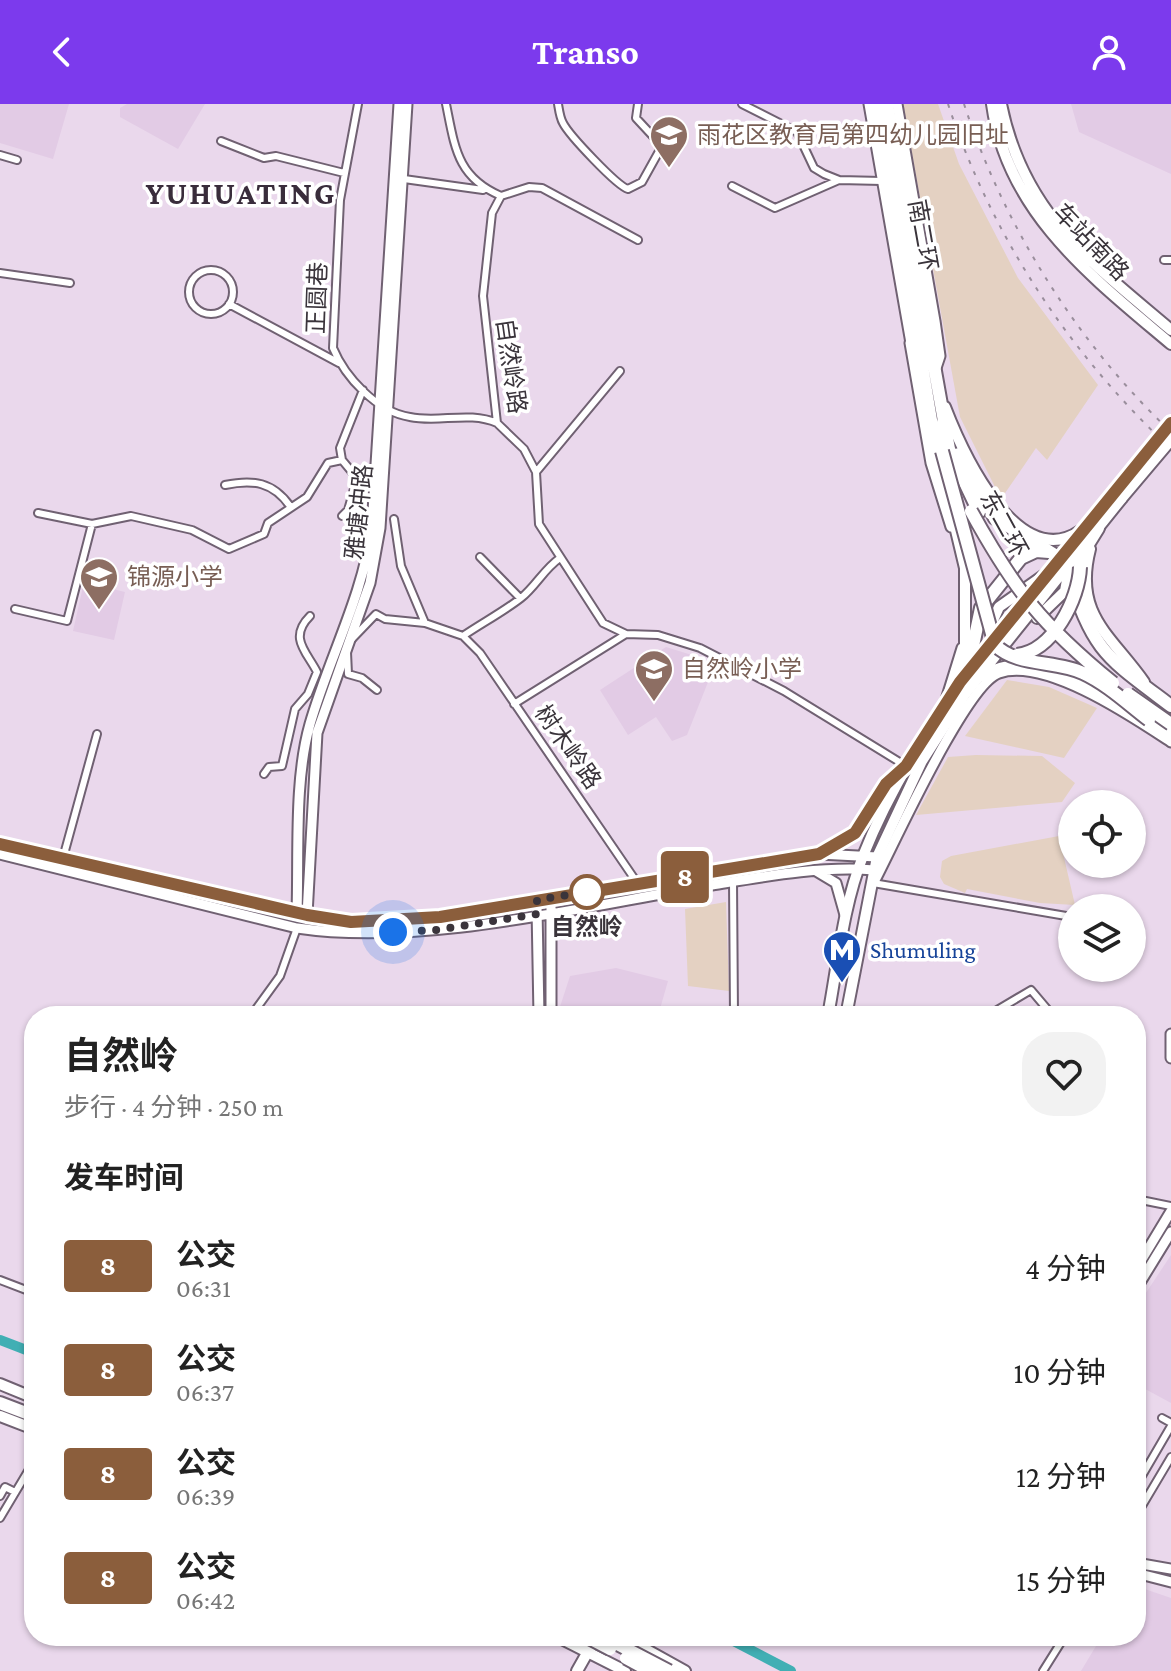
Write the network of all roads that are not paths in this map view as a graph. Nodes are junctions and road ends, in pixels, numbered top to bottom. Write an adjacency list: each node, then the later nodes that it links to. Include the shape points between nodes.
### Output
1 (358, 104): 17 (street, 正圆巷)
2 (399, 104): 36 (street, 雅塘冲路)
3 (407, 104): 18 (street, 雅塘冲路)
4 (446, 104): 22 (street, via 453,139 470,179)
5 (558, 104): 6 (street, via 562,122 574,138 612,181 628,189 642,182 662,146 636,118)
6 (638, 104)
7 (742, 104): 19 (street, via 797,132 814,168)
8 (869, 104): 20 (street)
9 (878, 104): 33 (highway, 南二环)
10 (887, 104): 33 (highway, 南二环)
11 (897, 104): 33 (street, via 940,356)
12 (992, 104): 30 (main road, 车站南路, via 1011,169 1048,232 1075,262)
13 (1001, 104): 28 (main road, 车站南路, via 1022,170 1059,230)
14 (221, 141): 17 (street, via 264,158 276,156)
15 (0, 155): 16 (street)
16 (17, 160)
17 (344, 173): 31 (street, 正圆巷, via 333,348)
18 (404, 179): 22 (street); 36 (street, 雅塘冲路)
19 (839, 180): 20 (street); 21 (street, via 775,208)
20 (882, 181): 29 (street)
21 (732, 186)
22 (487, 190): 23 (street)
23 (501, 196): 24 (street, via 542,188); 38 (street, 自然岭路, via 492,213 483,296)
24 (638, 240)
25 (0, 273): 26 (street)
26 (70, 283)
27 (229, 304): 27 (street, via 233,289 228,278 217,271 194,278 189,289 199,311 211,315); 31 (street)
28 (1171, 330)
29 (910, 343): 33 (street); 70 (street, via 931,463 961,566 962,653)
30 (1171, 344)
31 (339, 363): 35 (street, 正圆巷)
32 (620, 371): 43 (street)
33 (929, 373): 34 (highway, 东二环); 37 (highway, 东二环)
34 (938, 388): 37 (highway, 东二环); 51 (main road, via 954,430 996,507 1039,537 1061,540)
35 (363, 390): 36 (street, 正圆巷); 42 (street, via 340,448)
36 (384, 407): 38 (street, 正圆巷, via 410,417 483,417); 64 (street, 雅塘冲路, via 377,557); 95 (street, 雅塘冲路, via 368,557 304,752)
37 (937, 417): 41 (highway, 东二环); 67 (main road, via 937,465 962,551); 67 (highway, via 991,513 1055,555 1028,553 992,593 976,617); 73 (highway, 东二环, bridge, via 963,483 1028,594 1110,672)
38 (497, 423): 43 (street, 自然岭路, via 524,449)
39 (1171, 423): 45 (main road, bridge)
40 (1171, 440): 45 (main road, bridge)
41 (942, 451): 60 (highway, bridge); 74 (highway, 东二环, bridge, via 990,546 1033,611 1102,674)
42 (342, 460): 46 (street, via 328,463 307,497); 48 (street, via 357,478)
43 (536, 472): 53 (street, via 539,524)
44 (225, 485): 46 (street, via 259,482 278,489)
45 (1118, 495): 51 (main road)
46 (290, 506): 50 (street, via 255,541 229,549 192,530 131,516)
47 (38, 513): 50 (street)
48 (342, 516)
49 (394, 519): 59 (street, via 401,566)
50 (92, 524): 57 (street, via 67,621)
51 (1093, 526): 54 (highway); 55 (main road); 63 (main road); 69 (main road, via 1087,586 1094,621)
52 (480, 557): 56 (street)
53 (560, 558): 56 (street); 61 (street, via 603,623)
54 (1074, 569): 63 (main road, via 1056,602); 65 (highway, bridge, via 1077,597 1062,619 1034,650); 69 (highway, via 1081,608 1102,651)
55 (1052, 570): 60 (main road, bridge, via 999,607); 67 (main road)
56 (520, 598): 62 (street)
57 (15, 609)
58 (310, 616): 79 (street, via 298,637 317,672 295,709 282,766 269,767)
59 (425, 623): 62 (street); 64 (street, via 376,614)
60 (989, 633): 65 (highway, bridge)
61 (626, 634): 71 (street); 78 (street, via 658,635 700,648 784,691)
62 (463, 636): 71 (street, 树木岭路)
63 (1010, 639): 67 (main road)
64 (348, 645): 68 (street, via 348,674); 95 (street, 雅塘冲路, via 314,752)
65 (1009, 661): 67 (main road); 76 (highway, bridge, via 1081,672)
66 (998, 673): 67 (street); 77 (street, via 1064,680); 90 (street, via 951,734)
67 (963, 688): 70 (main road); 84 (main road)
68 (377, 690)
69 (1149, 690): 72 (highway)
70 (945, 703): 78 (main road)
71 (514, 704): 91 (street, 树木岭路)
72 (1171, 706)
73 (1171, 717)
74 (1171, 724)
75 (97, 734): 85 (street)
76 (1171, 735)
77 (1171, 742)
78 (906, 766): 82 (street, via 886,784 855,833); 83 (main road)
79 (264, 774)
80 (0, 844): 85 (street)
81 (0, 854): 99 (street)
82 (819, 854): 83 (street); 91 (street)
83 (862, 856): 84 (street); 86 (main road)
84 (877, 857): 88 (main road)
85 (63, 858): 95 (street)
86 (859, 869): 87 (street); 88 (street); 98 (main road)
87 (812, 870): 89 (street); 98 (street, via 836,883)
88 (875, 870): 90 (main road)
89 (733, 881): 94 (street); 103 (street)
90 (873, 883): 97 (street); 105 (main road)
91 (638, 884): 92 (street)
92 (551, 898): 93 (street); 94 (street)
93 (537, 900): 95 (street, via 428,918 351,922); 96 (street)
94 (551, 912): 96 (street); 102 (street)
95 (302, 914)
96 (537, 914): 99 (street, via 414,931 340,934); 101 (street)
97 (1058, 915)
98 (846, 920): 104 (main road)
99 (297, 928): 100 (street, via 280,976)
100 (258, 1006)
101 (539, 1006)
102 (551, 1006)
103 (734, 1006)
104 (830, 1006)
105 (848, 1006)
106 (1004, 1006): 107 (street, via 1031,990)
107 (1045, 1006)
108 (1171, 1034): 109 (street)
109 (1171, 1058)
110 (1146, 1202): 111 (street)
111 (1171, 1208): 113 (street)
112 (1171, 1232): 114 (street)
113 (1146, 1252)
114 (1146, 1273)
115 (0, 1280): 116 (street)
116 (24, 1289)
117 (0, 1384): 118 (main road)
118 (24, 1394)
119 (0, 1395): 121 (highway)
120 (0, 1403): 122 (highway)
121 (24, 1404)
122 (24, 1412)
123 (0, 1416): 125 (main road)
124 (1162, 1418): 126 (street)
125 (24, 1425)
126 (1171, 1425): 128 (street)
127 (1171, 1457): 132 (street)
128 (1146, 1469)
129 (24, 1477): 130 (street)
130 (15, 1492): 131 (street, via 5,1487); 133 (street)
131 (0, 1496)
132 (1146, 1499)
133 (0, 1518)
134 (1146, 1565): 135 (street)
135 (1171, 1569)
136 (1146, 1576): 137 (street)
137 (1171, 1582)
138 (577, 1646): 145 (main road)
139 (592, 1646): 145 (main road)
140 (604, 1646): 150 (highway, bridge)
141 (615, 1646): 146 (main road)
142 (620, 1646): 151 (highway, bridge)
143 (639, 1646): 152 (main road)
144 (1059, 1646): 153 (street)
145 (588, 1651): 146 (main road); 147 (main road)
146 (606, 1660): 148 (main road); 149 (main road)
147 (577, 1671)
148 (600, 1671)
149 (625, 1671)
150 (650, 1671)
151 (669, 1671)
152 (685, 1671)
153 (1043, 1671)

